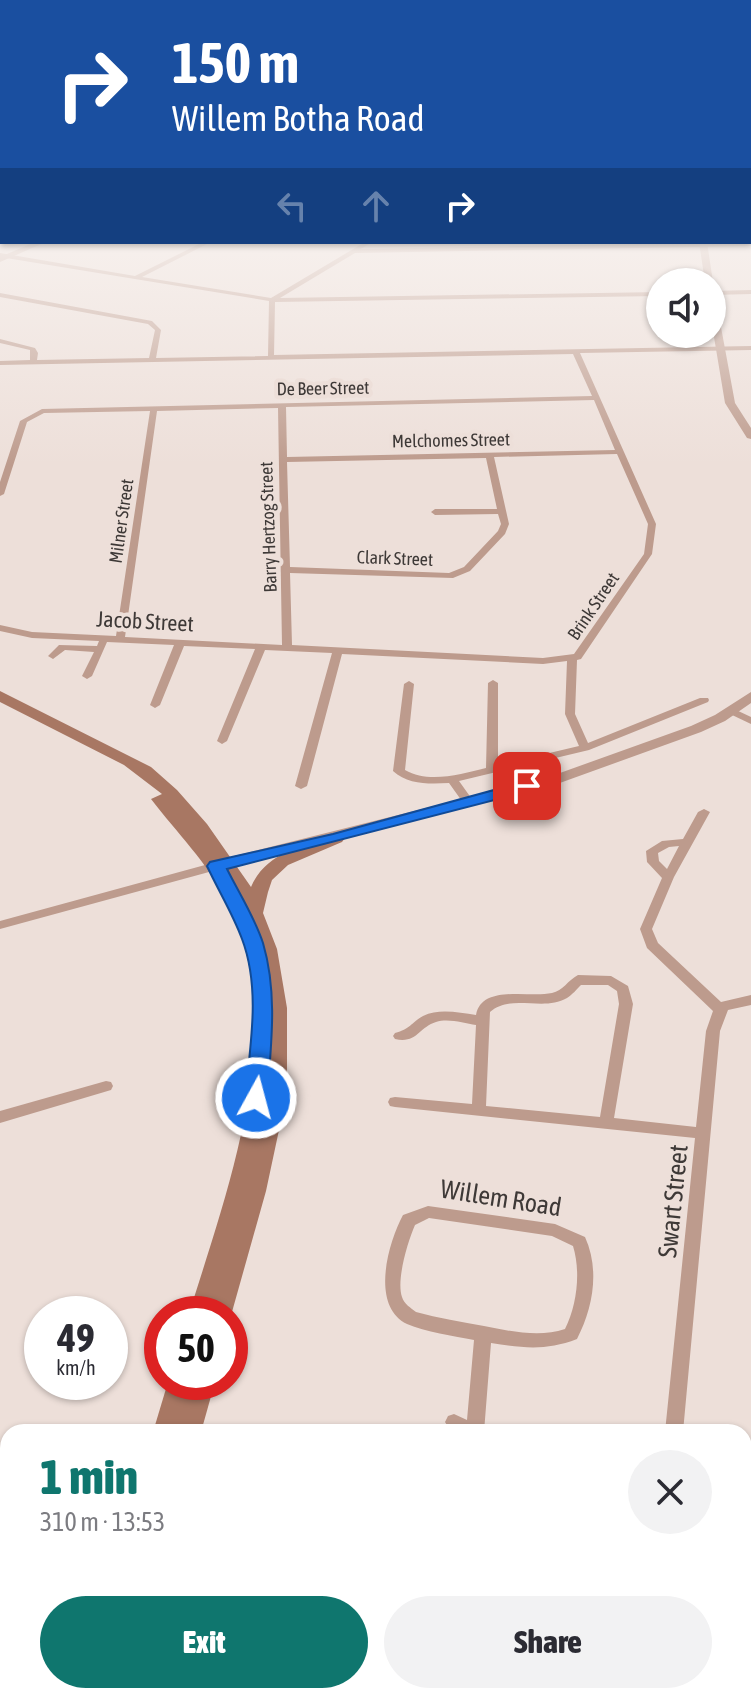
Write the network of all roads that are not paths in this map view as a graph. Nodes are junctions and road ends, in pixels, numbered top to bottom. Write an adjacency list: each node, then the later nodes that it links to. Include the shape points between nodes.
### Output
1 (64, 307): 9 (street, via 150,322 158,330)
2 (272, 307): 8 (street)
3 (0, 341): 10 (street, via 33,349)
4 (721, 348): 7 (street); 15 (street, via 730,403)
5 (726, 348): 6 (street)
6 (751, 348)
7 (576, 352): 8 (street); 12 (street, Brink Street)
8 (271, 357): 9 (street)
9 (152, 360): 10 (street)
10 (33, 362): 11 (street)
11 (0, 363)
12 (595, 398): 13 (street, De Beer Street); 16 (street, Brink Street)
13 (282, 405): 14 (street, De Beer Street); 18 (street, Barry Hertzog Street)
14 (154, 407): 19 (street, De Beer Street, via 31,414); 24 (street, Milner Street)
15 (751, 436)
16 (621, 452): 17 (street, Melchomes Street); 31 (street, Brink Street, via 650,516 652,540 582,653)
17 (489, 455): 18 (street, Melchomes Street); 20 (street)
18 (282, 460): 22 (street, Barry Hertzog Street)
19 (0, 494)
20 (502, 511): 21 (street); 22 (street, Clark Street, via 502,532 456,575)
21 (435, 512)
22 (286, 570): 28 (street, Barry Hertzog Street)
23 (1, 629): 26 (street, Jacob Street)
24 (120, 640): 25 (street, Jacob Street); 26 (street, Jacob Street)
25 (180, 643): 27 (street, Jacob Street); 38 (street)
26 (102, 644): 30 (street, via 62,647); 32 (street)
27 (261, 647): 28 (street, Jacob Street); 41 (street)
28 (287, 648): 29 (street, Brink Street)
29 (338, 651): 31 (street, Brink Street); 45 (street)
30 (53, 656)
31 (572, 658): 42 (street, via 570,714)
32 (87, 676)
33 (493, 683): 43 (street)
34 (409, 684): 44 (street, via 399,771 416,778)
35 (0, 696): 50 (main road, via 82,739 162,800)
36 (751, 696): 39 (street)
37 (704, 700): 42 (street)
38 (155, 705)
39 (734, 712): 40 (street); 46 (street, via 623,758)
40 (751, 721)
41 (222, 741)
42 (585, 748): 43 (street)
43 (492, 770): 44 (street)
44 (452, 779): 46 (street)
45 (301, 786)
46 (468, 802): 48 (street)
47 (704, 812): 49 (street)
48 (336, 838): 50 (street); 52 (main road, via 264,874)
49 (686, 842): 51 (street); 51 (street, via 652,851 653,862)
50 (223, 864): 52 (main road); 53 (street); 64 (main road, via 252,940 263,1020 249,1143)
51 (668, 877): 55 (street, via 646,929 648,938)
52 (255, 914): 65 (main road, via 276,974 276,1073 265,1144)
53 (0, 925)
54 (751, 1000): 55 (street)
55 (719, 1008): 63 (street, Swart Street)
56 (482, 1021): 57 (street, via 437,1017 418,1032); 60 (street); 62 (street, via 487,1006 496,1001 562,996 578,980 618,984 626,1004)
57 (400, 1036)
58 (106, 1086): 61 (street)
59 (395, 1102): 60 (street)
60 (479, 1110): 62 (street)
61 (0, 1117)
62 (606, 1123): 63 (street)
63 (703, 1133): 74 (street, Swart Street)
64 (207, 1296)
65 (225, 1296)
66 (483, 1333): 66 (street, Willem Road, via 411,1318 394,1298 401,1238 412,1217 446,1213 565,1233 579,1242 583,1285 571,1334 547,1341); 73 (street)
67 (176, 1400): 70 (main road)
68 (197, 1400): 71 (main road)
69 (454, 1422): 72 (street)
70 (168, 1424)
71 (190, 1424)
72 (458, 1424)
73 (475, 1424)
74 (675, 1424)

